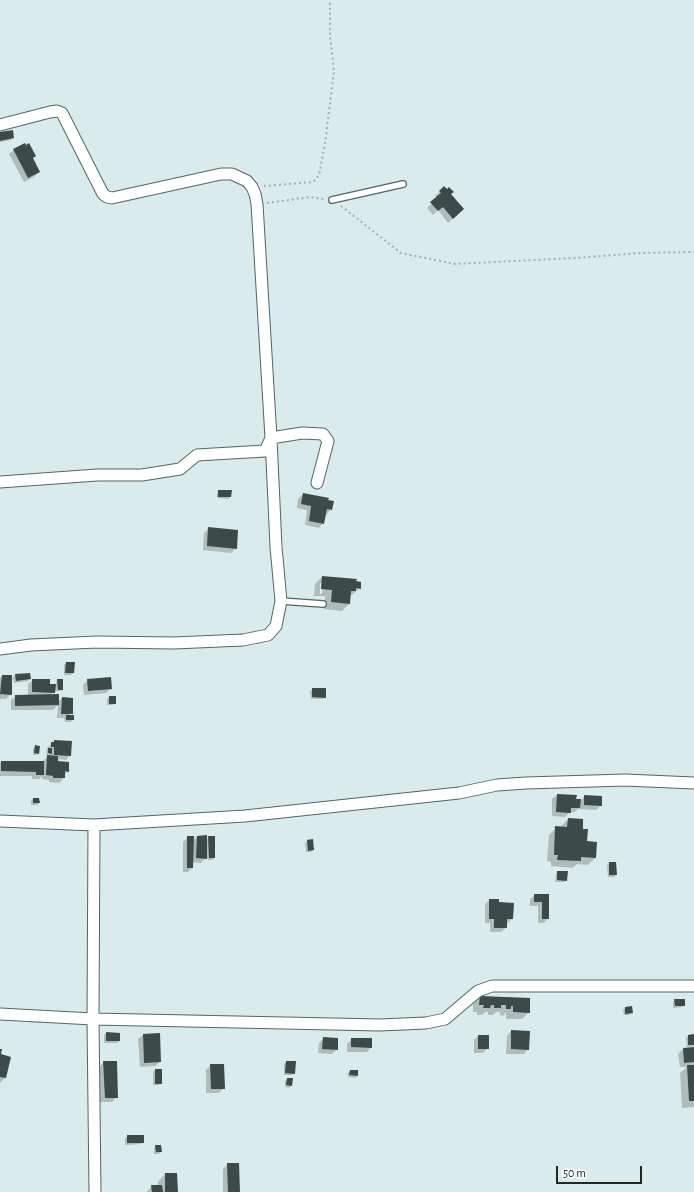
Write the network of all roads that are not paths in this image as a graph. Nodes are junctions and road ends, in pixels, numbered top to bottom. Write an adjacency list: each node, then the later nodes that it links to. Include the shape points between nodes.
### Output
1 (0, 125): 4 (street, via 50,112 62,113 103,194 107,197 221,174 232,174 252,187 257,204)
2 (403, 184): 3 (lane)
3 (332, 200)
4 (272, 438): 5 (street, via 265,451 197,455 180,469 165,472); 6 (street, via 302,433 323,434 328,441); 7 (street, via 276,547)
5 (0, 482)
6 (317, 483)
7 (281, 601): 8 (lane); 9 (street, via 276,626 268,635 243,640 174,643 97,642)
8 (324, 604)
9 (0, 649)
10 (694, 783): 12 (street, via 626,780 496,785 459,792 245,816)
11 (0, 821): 12 (street)
12 (94, 825): 15 (street)
13 (694, 986): 15 (street, via 492,986 478,991 445,1019 380,1025)
14 (0, 1014): 15 (street)
15 (93, 1019): 16 (street)
16 (95, 1192)

